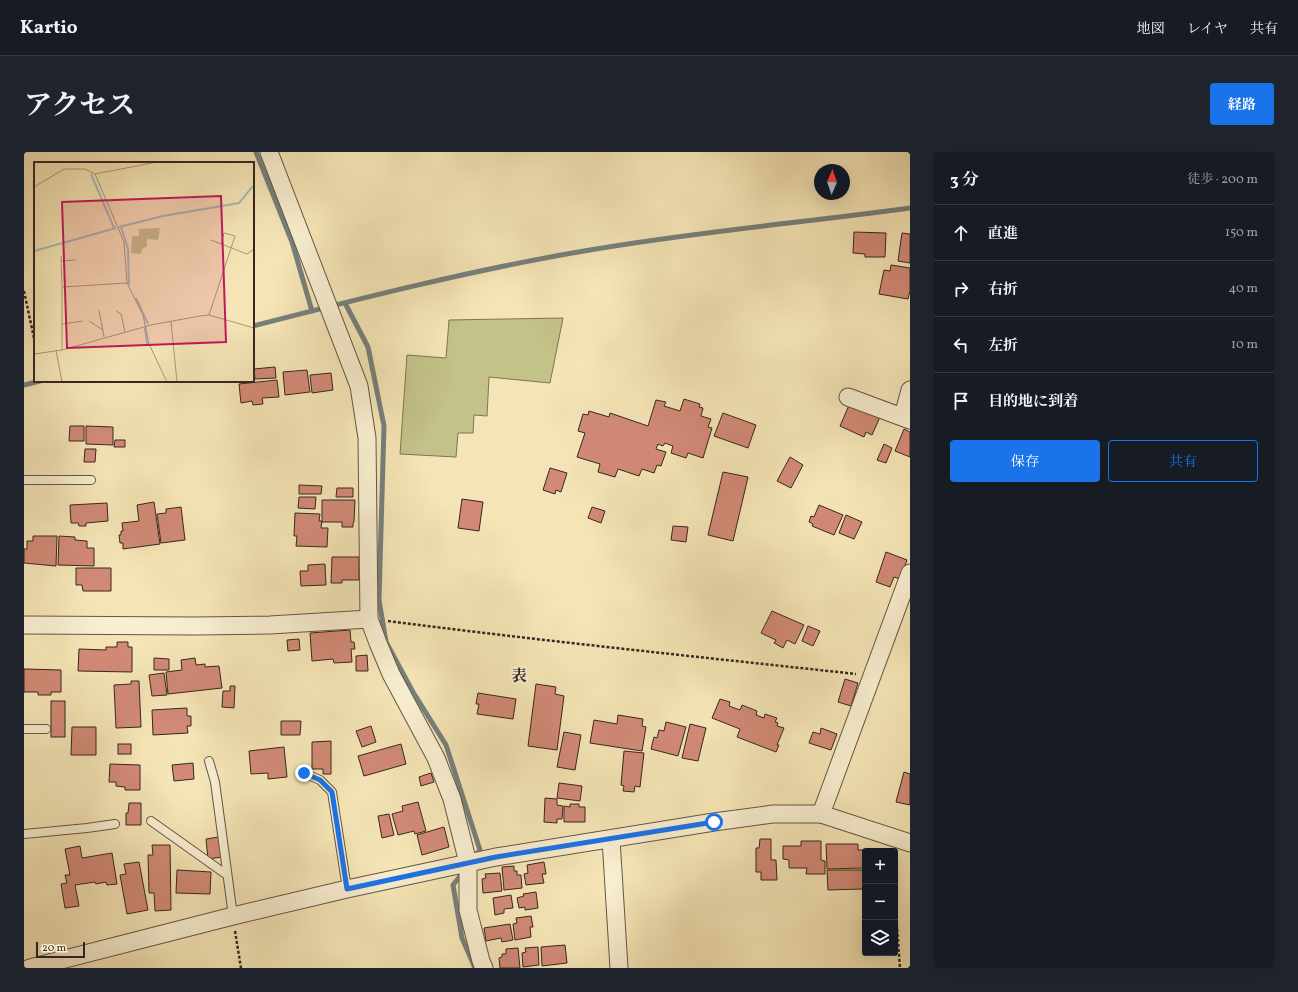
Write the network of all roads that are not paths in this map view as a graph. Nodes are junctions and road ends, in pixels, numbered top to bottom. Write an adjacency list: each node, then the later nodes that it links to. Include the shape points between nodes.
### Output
1 (269, 152): 8 (street, via 359,386 367,438)
2 (910, 390): 4 (street)
3 (848, 397): 4 (street)
4 (906, 418)
5 (24, 480): 6 (lane)
6 (91, 480)
7 (910, 574): 14 (street)
8 (369, 619): 9 (street, via 263,625); 20 (street, via 391,674 436,758 452,799)
9 (24, 625)
10 (24, 729): 11 (lane)
11 (46, 729)
12 (209, 761): 21 (lane, via 215,782)
13 (304, 773): 22 (lane, via 320,780 332,792)
14 (821, 814): 18 (street, via 773,814); 19 (street)
15 (151, 821): 21 (lane)
16 (115, 824): 17 (lane)
17 (24, 834)
18 (611, 839): 20 (street); 26 (street)
19 (910, 843)
20 (468, 863): 22 (street); 25 (street, via 468,910)
21 (227, 875): 23 (lane)
22 (347, 889): 23 (street)
23 (233, 916): 24 (street)
24 (30, 968)
25 (484, 968)
26 (619, 968)

